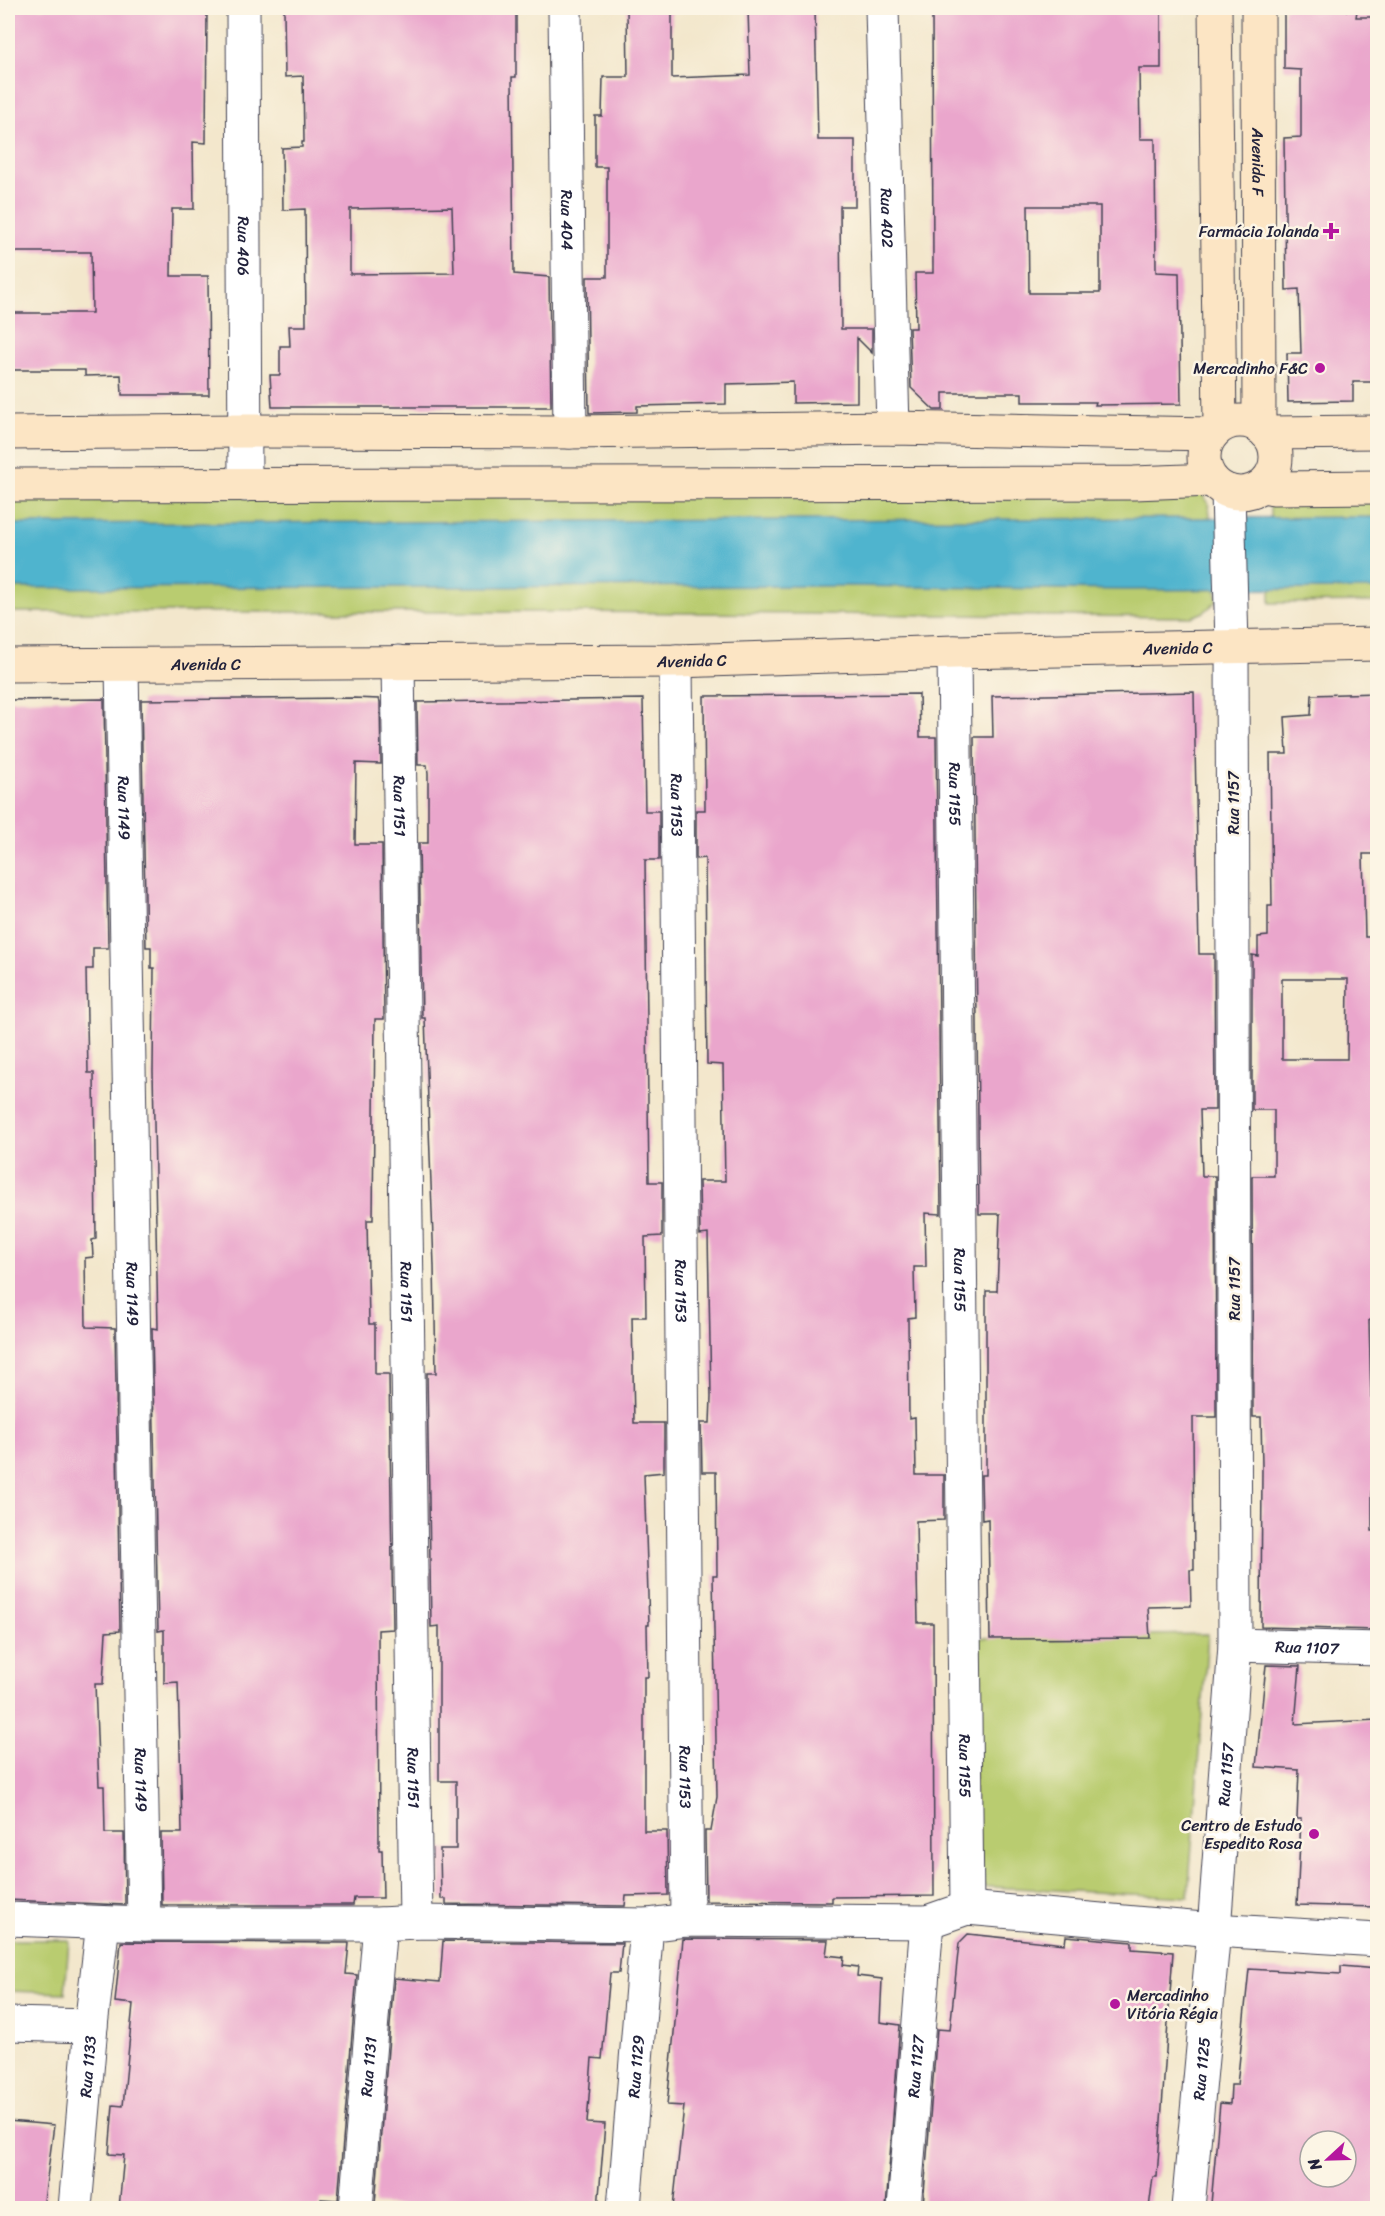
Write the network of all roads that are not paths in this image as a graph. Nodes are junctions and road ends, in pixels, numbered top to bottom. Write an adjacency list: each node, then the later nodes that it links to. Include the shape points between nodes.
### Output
1 (243, 8): 9 (street, Rua 406)
2 (565, 8): 10 (street, Rua 404)
3 (882, 8): 6 (street, Rua 402)
4 (1215, 8): 7 (street)
5 (1258, 8): 8 (street, Avenida F)
6 (893, 428): 7 (street); 10 (street)
7 (1216, 430): 8 (street, via 1240,421); 15 (street, via 1203,457 1205,469)
8 (1263, 430): 11 (street); 16 (street, via 1275,450 1275,460)
9 (244, 431): 10 (street); 12 (street); 14 (street, Rua 406)
10 (570, 432)
11 (1377, 432)
12 (8, 433)
13 (8, 485): 14 (street)
14 (245, 485): 15 (street)
15 (1220, 486): 16 (street, via 1245,493); 19 (street, Rua 1157, via 1230,528)
16 (1262, 486): 17 (street)
17 (1377, 487)
18 (1377, 644): 19 (street, Avenida C)
19 (1232, 646): 20 (street, Avenida C); 25 (street, Rua 1157)
20 (954, 652): 21 (street, Avenida C); 27 (street, Rua 1155)
21 (676, 661): 22 (street, Avenida C); 29 (street, Rua 1153)
22 (398, 662): 24 (street, Avenida C); 30 (street, Rua 1151)
23 (8, 665): 24 (street, Avenida C)
24 (122, 666): 33 (street, Rua 1149)
25 (1235, 1646): 26 (street, Rua 1107); 36 (street, Rua 1157)
26 (1377, 1649)
27 (967, 1908): 31 (street); 36 (street)
28 (8, 1919): 32 (street)
29 (687, 1920): 31 (street); 35 (street)
30 (416, 1922): 34 (street); 35 (street)
31 (927, 1922): 43 (street, Rua 1127)
32 (103, 1923): 33 (street); 39 (street, Rua 1133)
33 (144, 1923): 34 (street)
34 (380, 1924): 41 (street, Rua 1131)
35 (647, 1925): 42 (street, Rua 1129)
36 (1214, 1930): 37 (street); 44 (street, Rua 1125)
37 (1377, 1940)
38 (8, 2024): 39 (street)
39 (92, 2026): 40 (street, Rua 1133)
40 (75, 2208)
41 (356, 2208)
42 (624, 2208)
43 (904, 2208)
44 (1188, 2208)

